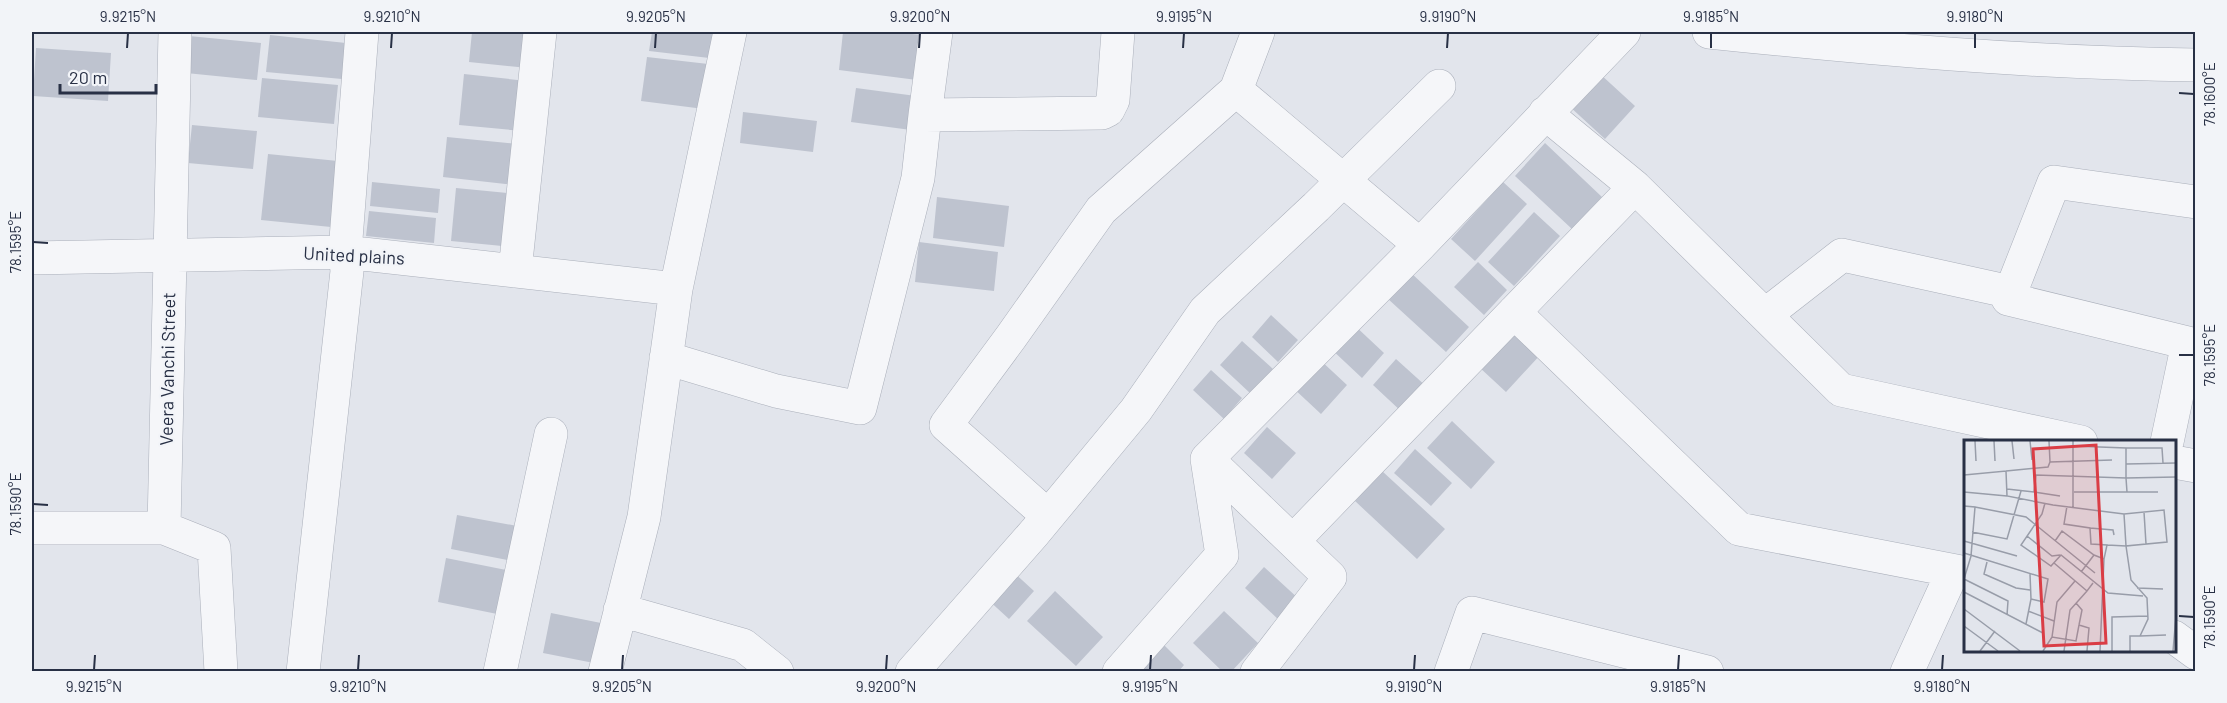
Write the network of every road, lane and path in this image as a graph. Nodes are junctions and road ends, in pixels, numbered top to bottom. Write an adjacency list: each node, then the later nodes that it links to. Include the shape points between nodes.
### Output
1 (175, 32): 20 (street, Veera Vanchi Street)
2 (362, 32): 19 (street)
3 (540, 32): 22 (street)
4 (730, 32): 23 (street)
5 (936, 32): 14 (street)
6 (1118, 32): 14 (street, via 1113,100 1102,113)
7 (1258, 32): 12 (street)
8 (1624, 32): 13 (street)
9 (1709, 32): 10 (street, via 1869,48 2105,64)
10 (2196, 65)
11 (1439, 86): 15 (street)
12 (1236, 90): 15 (street); 35 (street, via 1101,210 946,426)
13 (1545, 113): 16 (street); 18 (street)
14 (925, 115): 28 (street, via 918,178 860,408 776,391)
15 (1342, 181): 18 (street); 35 (street, via 1205,311 1136,410)
16 (1635, 187): 25 (street); 26 (street)
17 (2196, 202): 24 (street, via 2054,182)
18 (1420, 245): 32 (street)
19 (345, 252): 20 (street, United plains); 22 (street, United plains); 44 (street, via 347,271)
20 (171, 255): 21 (street, United plains); 37 (street, Veera Vanchi Street)
21 (32, 258)
22 (516, 271): 23 (street, United plains)
23 (676, 289): 28 (street)
24 (2011, 292): 26 (street, via 1842,255); 27 (street, via 2008,298)
25 (1514, 312): 38 (street); 39 (street, via 1739,529)
26 (1765, 315): 30 (street, via 1841,390)
27 (2192, 343): 31 (street)
28 (666, 358): 40 (street, via 644,518)
29 (551, 434): 45 (street)
30 (2072, 440)
31 (2168, 440)
32 (1207, 459): 38 (street); 49 (street, via 1222,555)
33 (2176, 462): 34 (street)
34 (2196, 466)
35 (1048, 516): 48 (street)
36 (32, 528): 37 (street)
37 (164, 528): 43 (street, via 214,548)
38 (1293, 541): 50 (street, via 1330,577)
39 (1960, 572): 53 (street)
40 (620, 610): 46 (street); 47 (street, via 743,645)
41 (2176, 638): 42 (street)
42 (2196, 652)
43 (220, 672)
44 (303, 672)
45 (500, 672)
46 (605, 672)
47 (777, 672)
48 (912, 672)
49 (1119, 672)
50 (1257, 672)
51 (1451, 672): 52 (street, via 1472,613)
52 (1707, 672)
53 (1907, 672)

